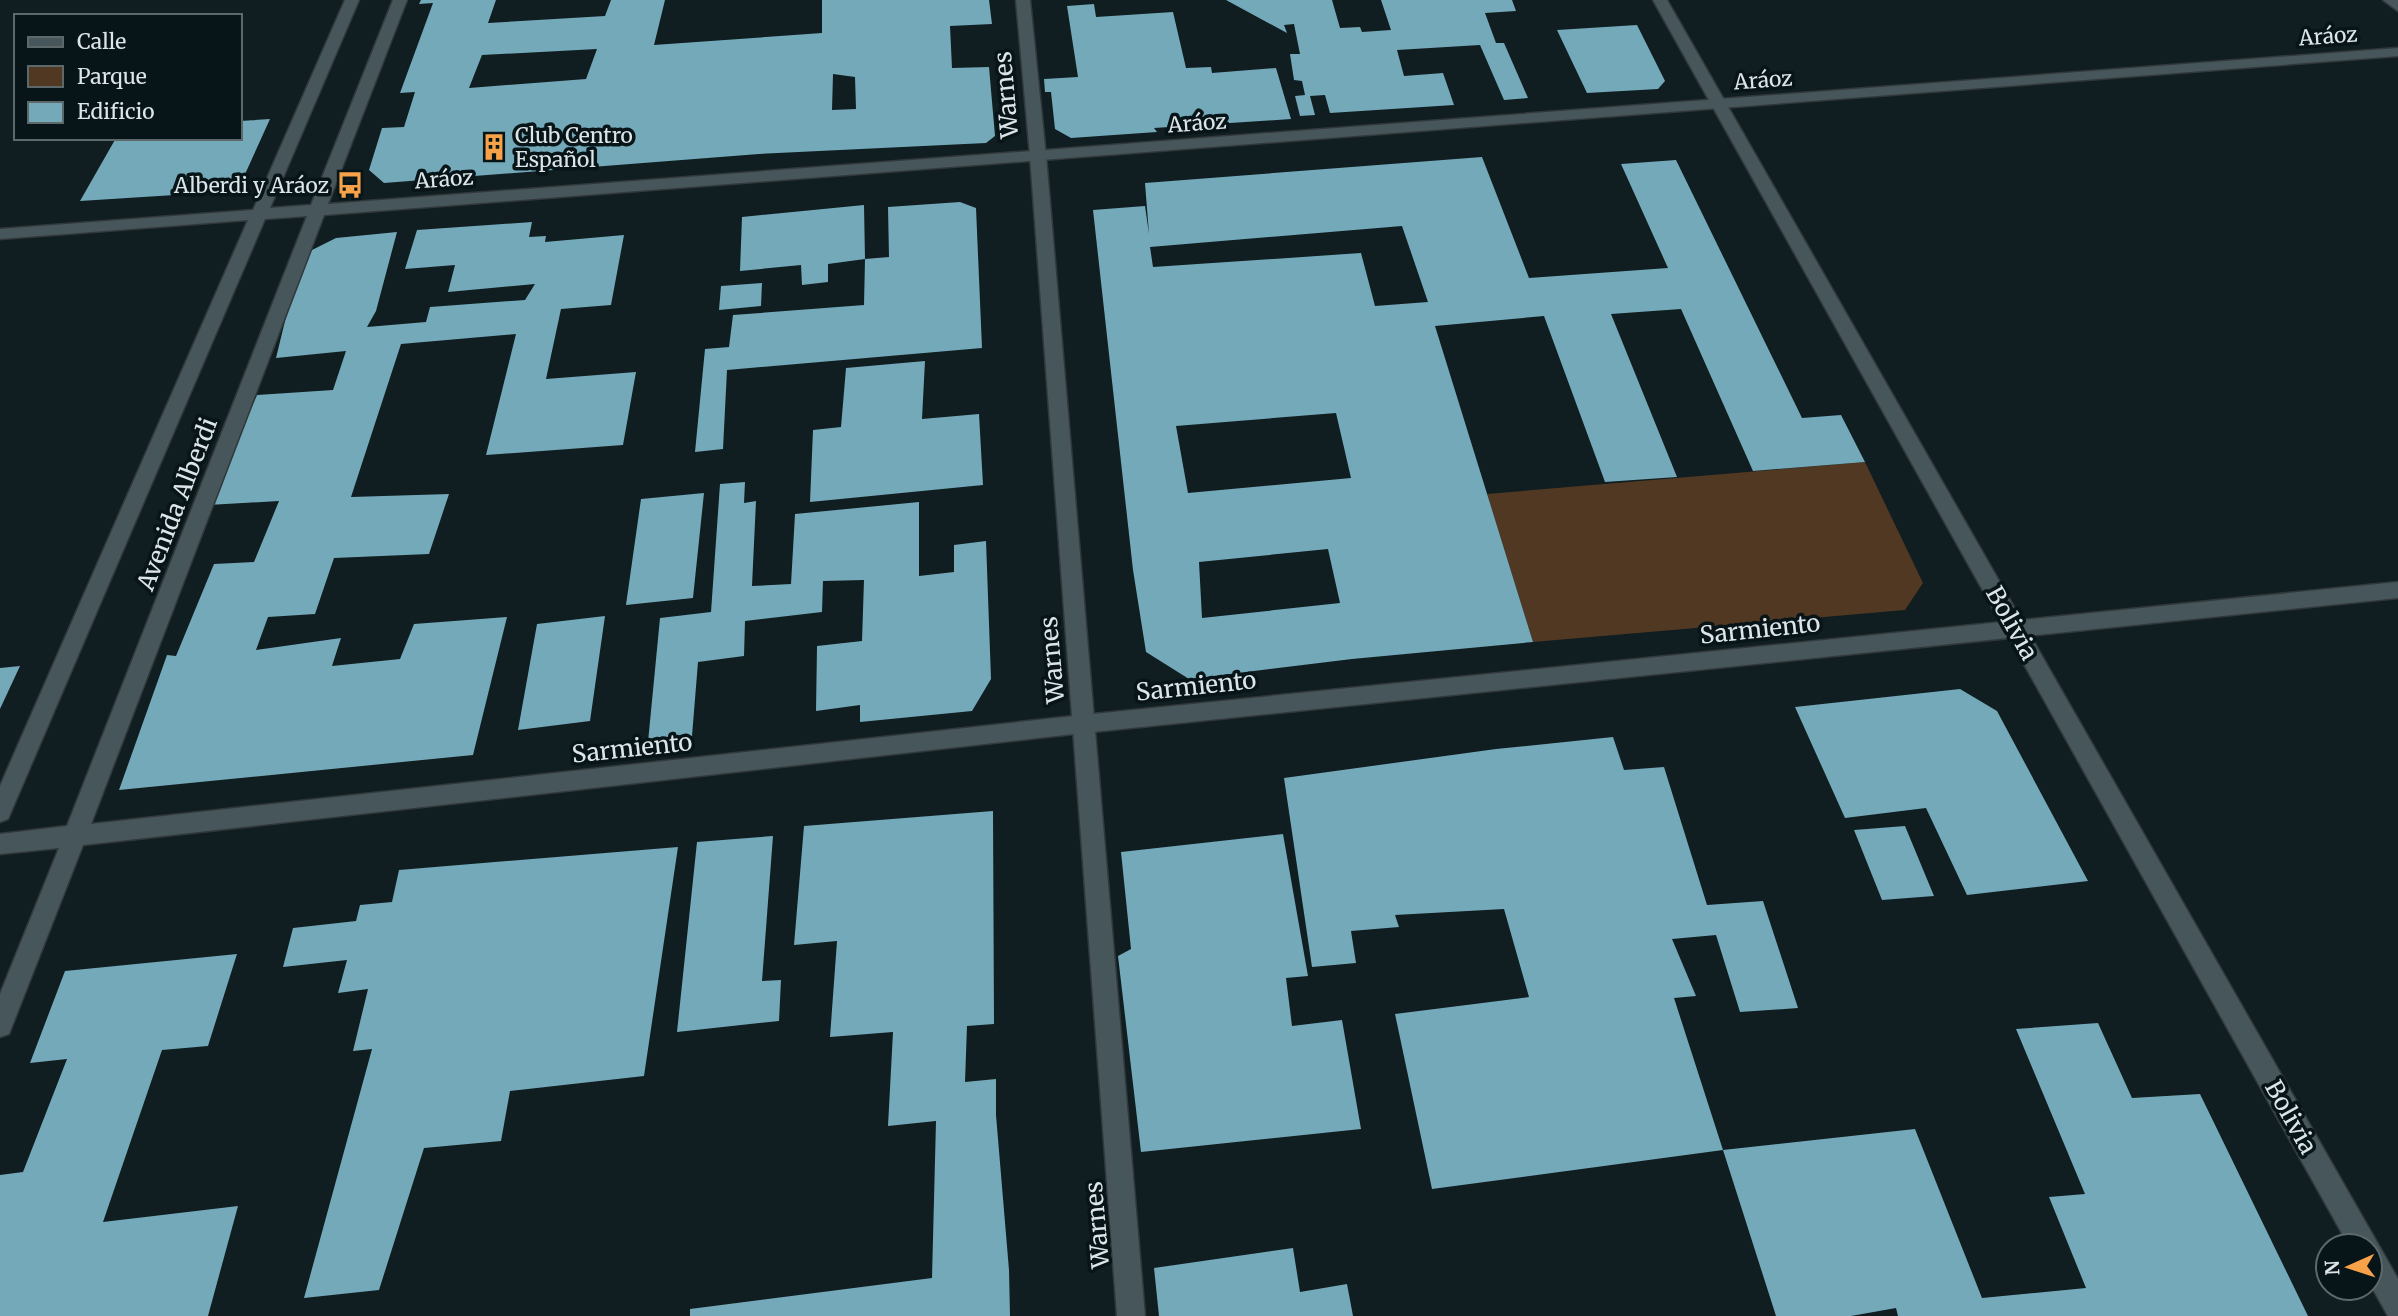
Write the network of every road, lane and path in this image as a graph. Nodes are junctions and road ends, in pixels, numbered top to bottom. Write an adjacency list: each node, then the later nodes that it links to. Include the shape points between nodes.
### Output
1 (352, 0): 11 (street, Avenida Alberdi)
2 (400, 0): 10 (street, Avenida Alberdi)
3 (1023, 0): 9 (street, Warnes)
4 (1660, 0): 8 (street, Bolivia)
5 (2390, 0): 6 (street)
6 (2398, 7)
7 (2398, 52): 8 (street, Aráoz)
8 (1719, 104): 9 (street, Aráoz); 14 (street, Bolivia)
9 (1038, 156): 10 (street, Aráoz); 15 (street, Warnes)
10 (316, 209): 11 (street, Aráoz); 17 (street, Avenida Alberdi)
11 (260, 214): 12 (street, Aráoz); 16 (street, Avenida Alberdi)
12 (0, 234)
13 (2398, 590): 14 (street, Sarmiento)
14 (2015, 629): 15 (street, Sarmiento); 20 (street, Bolivia)
15 (1083, 724): 17 (street, Sarmiento); 23 (street, Warnes)
16 (0, 812)
17 (76, 837): 18 (street, Sarmiento); 19 (street, Avenida Alberdi)
18 (0, 844)
19 (0, 1025)
20 (2356, 1232)
21 (2384, 1282): 22 (street)
22 (2398, 1306)
23 (1131, 1316)

